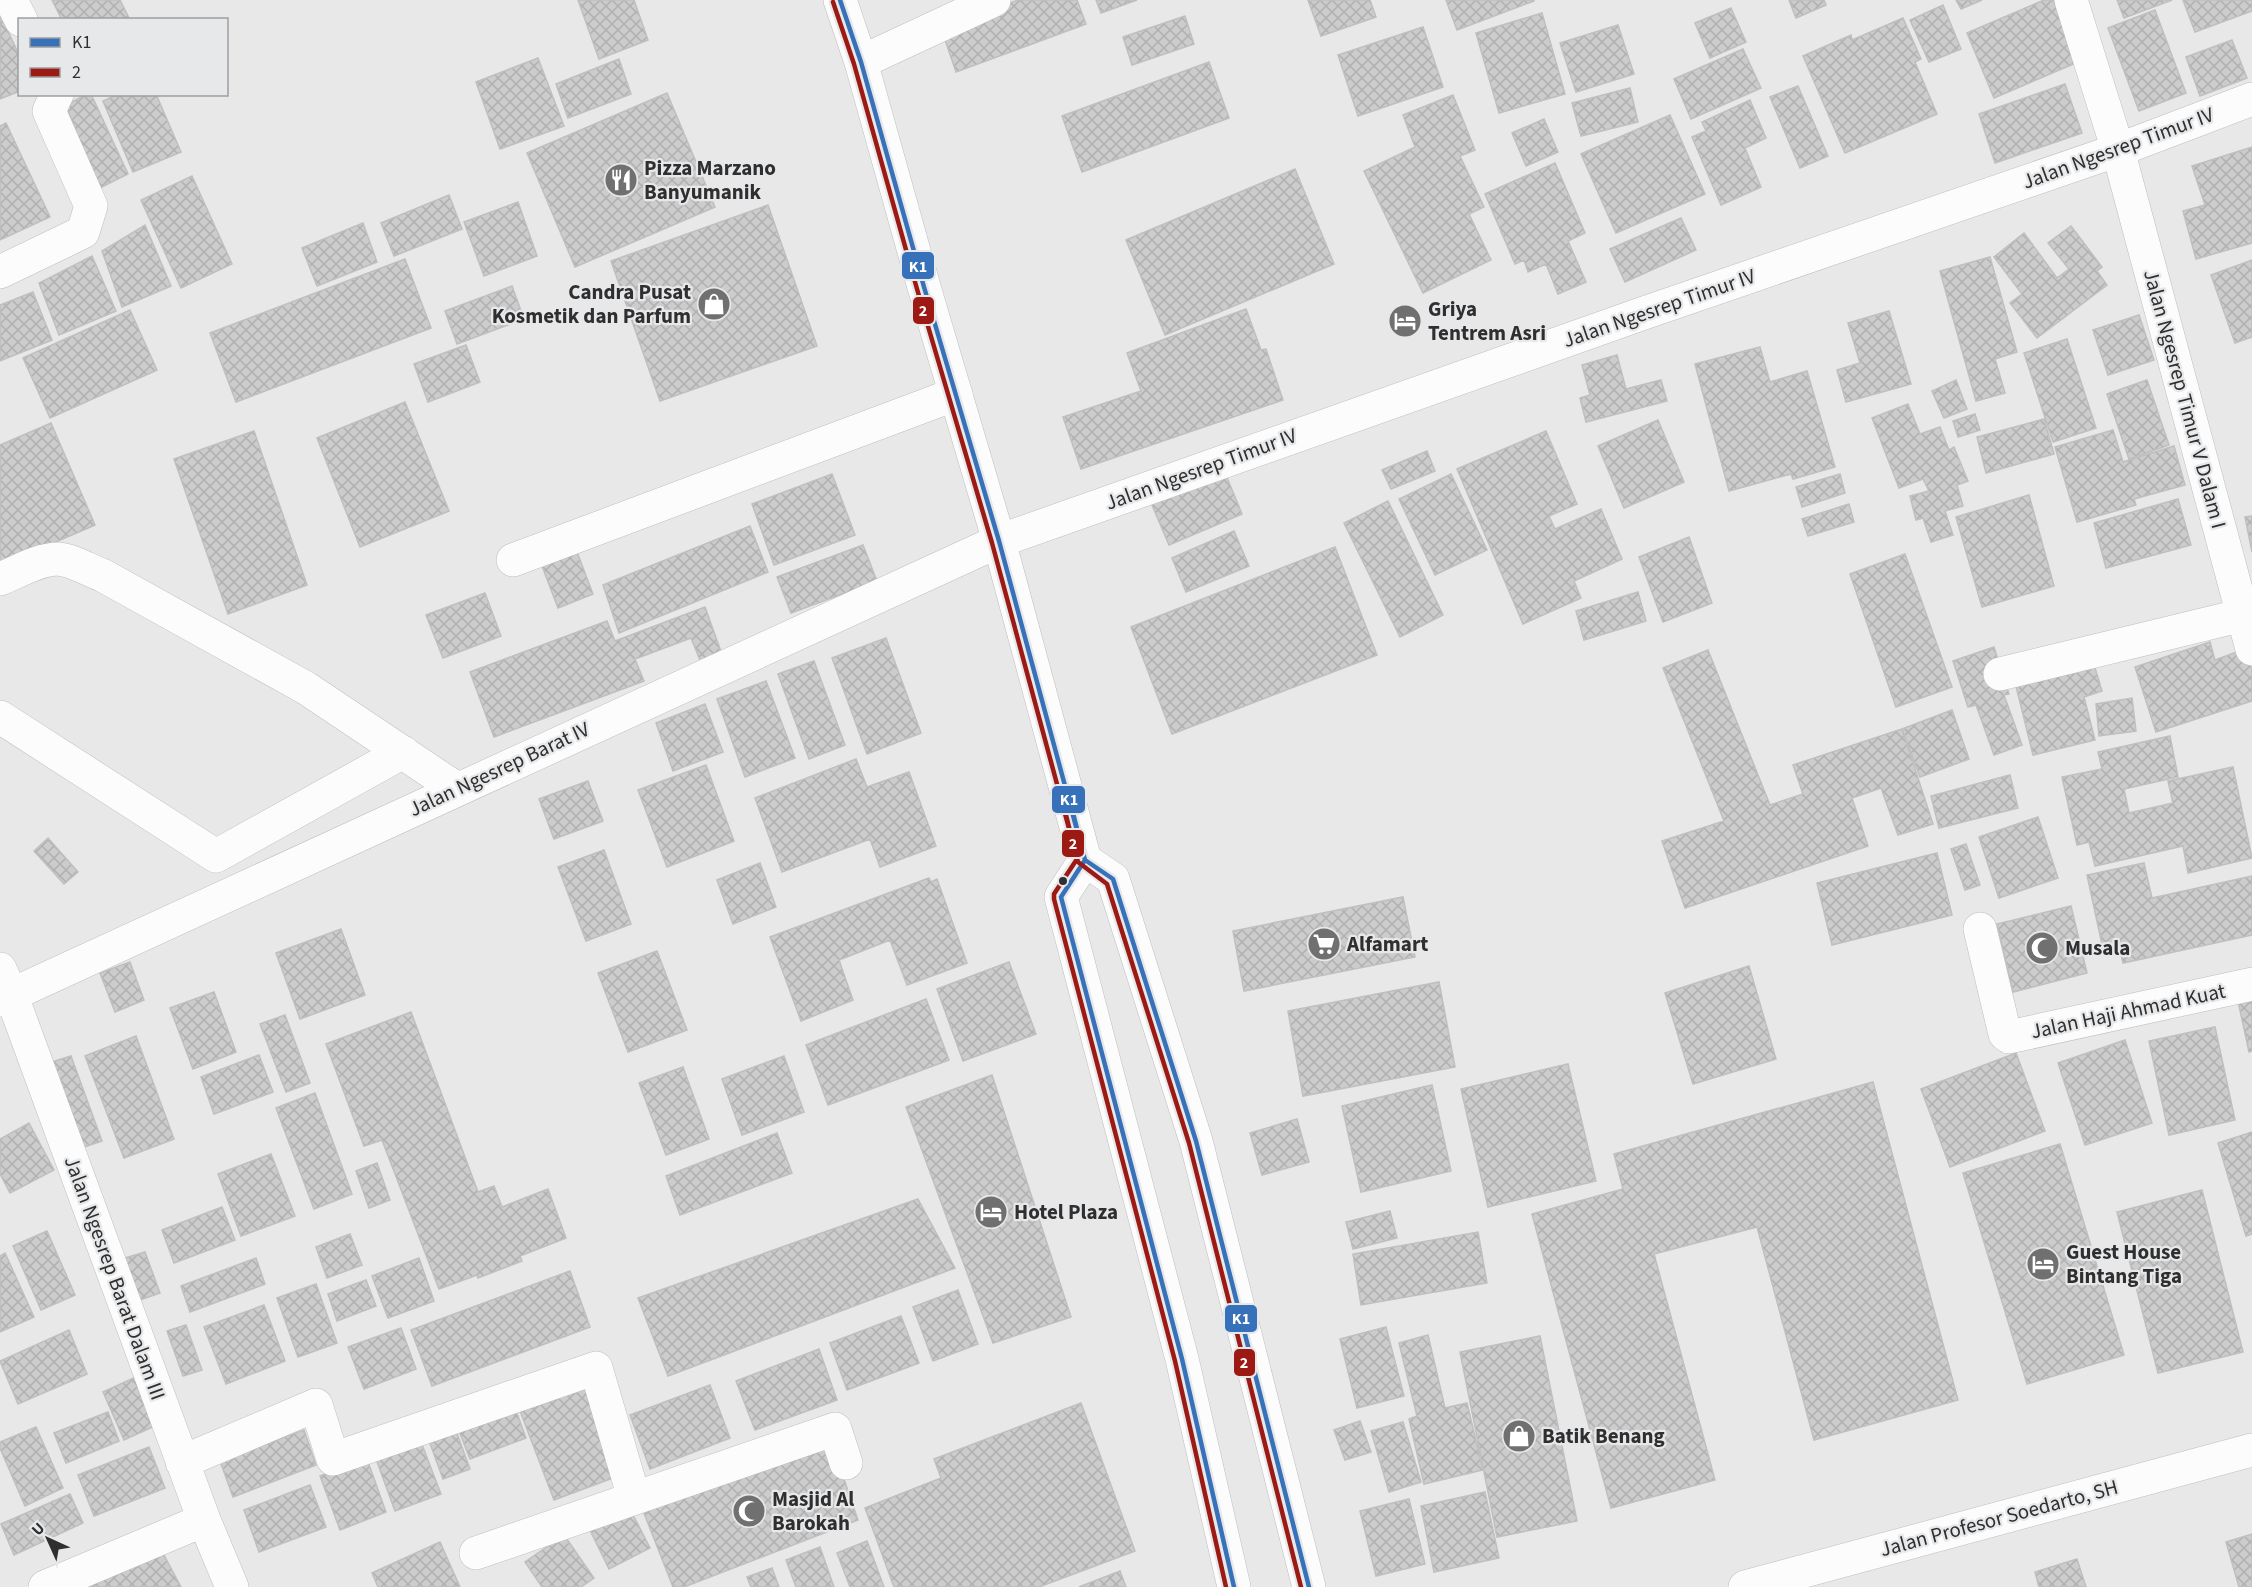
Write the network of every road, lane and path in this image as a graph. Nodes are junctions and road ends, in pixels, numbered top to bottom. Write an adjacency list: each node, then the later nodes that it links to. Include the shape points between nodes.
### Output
1 (11, 0): 5 (main road)
2 (840, 0): 6 (main road)
3 (994, 0): 6 (main road)
4 (2071, 0): 9 (main road, Jalan Ngesrep Timur V Dalam I)
5 (20, 18)
6 (861, 62): 11 (main road)
7 (56, 96): 10 (main road, via 49,111 91,206 83,232)
8 (2252, 99): 9 (main road, Jalan Ngesrep Timur IV)
9 (2118, 150): 12 (main road, Jalan Ngesrep Timur IV); 15 (main road, Jalan Ngesrep Timur V Dalam I)
10 (0, 272)
11 (956, 394): 12 (main road); 13 (main road)
12 (999, 541): 20 (main road, Jalan Ngesrep Barat IV); 21 (main road)
13 (513, 560)
14 (0, 579): 19 (main road, via 58,559 91,571 306,688)
15 (2243, 615): 16 (main road, Jalan Ngesrep Timur V Dalam I); 17 (main road)
16 (2252, 649)
17 (2000, 674)
18 (0, 717): 19 (main road, via 216,856)
19 (403, 752): 20 (main road)
20 (457, 789): 24 (main road, Jalan Ngesrep Barat IV)
21 (1085, 860): 33 (main road, via 1061,897 1182,1359); 34 (main road, via 1113,879 1197,1140)
22 (1980, 929): 23 (main road, Jalan Haji Ahmad Kuat, via 2009,1037)
23 (2252, 984)
24 (4, 987): 26 (main road, Jalan Ngesrep Barat Dalam III)
25 (2252, 1449): 35 (main road, Jalan Profesor Soedarto, SH)
26 (182, 1462): 28 (main road, via 316,1405 333,1459 596,1368); 29 (main road, Jalan Ngesrep Barat Dalam III)
27 (846, 1463): 28 (main road, via 835,1429)
28 (634, 1498): 30 (main road)
29 (204, 1520): 31 (main road); 32 (main road, Jalan Ngesrep Barat Dalam III)
30 (476, 1553)
31 (45, 1587)
32 (232, 1587)
33 (1234, 1587)
34 (1310, 1587)
35 (1745, 1587)

